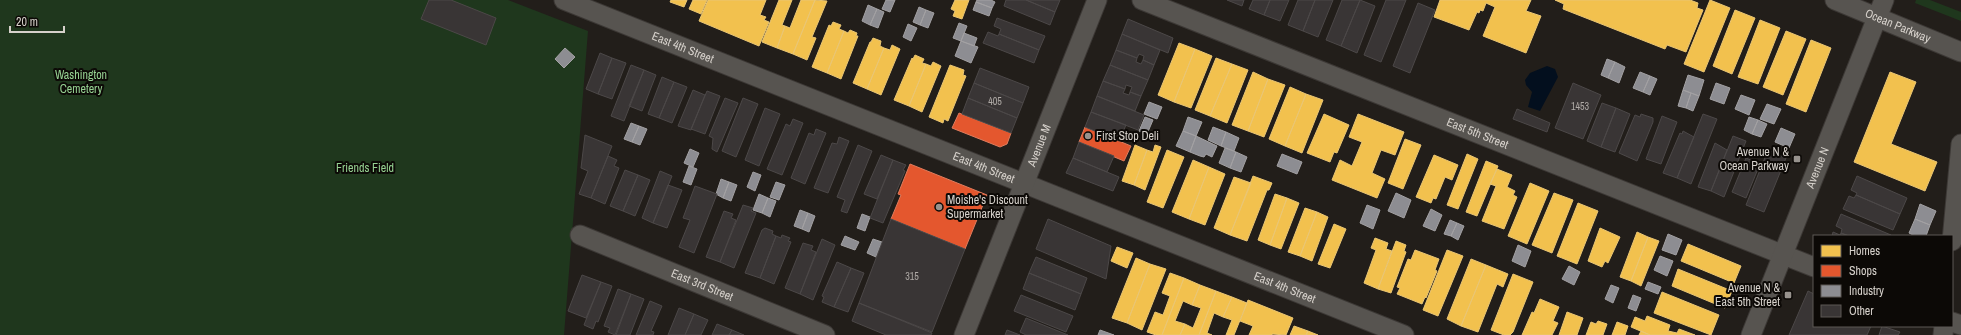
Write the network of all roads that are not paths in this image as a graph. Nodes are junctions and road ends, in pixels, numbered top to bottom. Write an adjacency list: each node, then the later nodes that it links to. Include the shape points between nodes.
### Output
1 (564, 0): 8 (street, East 4th Street)
2 (1096, 0): 8 (street, Avenue M)
3 (1142, 0): 11 (street, East 5th Street)
4 (1835, 0): 5 (street, Ocean Parkway)
5 (1880, 8): 6 (street, Ocean Parkway); 11 (street, Avenue N)
6 (1961, 52)
7 (1961, 144): 10 (street)
8 (1024, 184): 14 (street, Avenue M); 15 (street, East 4th Street)
9 (580, 235): 13 (street, East 3rd Street)
10 (1952, 235)
11 (1783, 254): 12 (street, East 5th Street); 16 (street, Avenue N)
12 (1813, 267)
13 (825, 335)
14 (964, 335)
15 (1404, 335)
16 (1751, 335)

